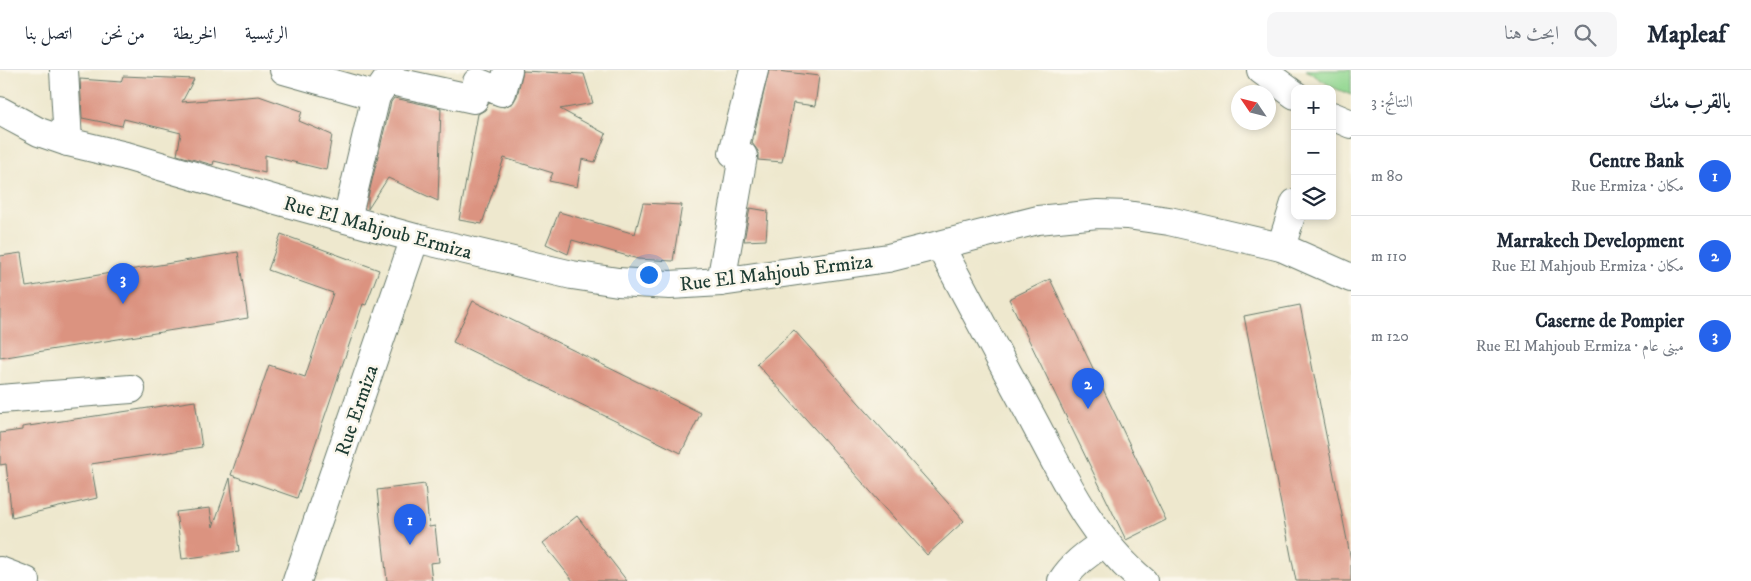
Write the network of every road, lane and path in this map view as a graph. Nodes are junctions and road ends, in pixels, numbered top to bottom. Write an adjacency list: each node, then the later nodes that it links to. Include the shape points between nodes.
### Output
1 (64, 70): 11 (street)
2 (284, 70): 7 (street)
3 (508, 70): 7 (street, via 502,92 477,82 474,99 387,80)
4 (754, 70): 18 (street, via 733,153 743,156)
5 (1261, 70): 6 (street)
6 (1291, 92)
7 (376, 96): 13 (street)
8 (0, 111): 11 (street, Rue El Mahjoub Ermiza, via 39,132)
9 (1336, 118): 10 (street)
10 (1351, 124)
11 (68, 142): 13 (street, Rue El Mahjoub Ermiza)
12 (1291, 216): 16 (street)
13 (347, 219): 14 (street, Rue El Mahjoub Ermiza)
14 (415, 238): 18 (street, Rue El Mahjoub Ermiza, via 572,275 618,282 670,285); 22 (street, Rue Ermiza)
15 (940, 246): 16 (street, Rue El Mahjoub Ermiza, via 1038,220 1098,214 1169,221); 18 (street, Rue El Mahjoub Ermiza, via 888,258); 21 (street, via 1076,500)
16 (1281, 247): 17 (street, Rue El Mahjoub Ermiza)
17 (1351, 278)
18 (721, 282)
19 (131, 390): 20 (street)
20 (0, 399)
21 (1105, 543): 23 (street, via 1070,568); 24 (street, via 1124,566)
22 (297, 581)
23 (1062, 581)
24 (1143, 581)

